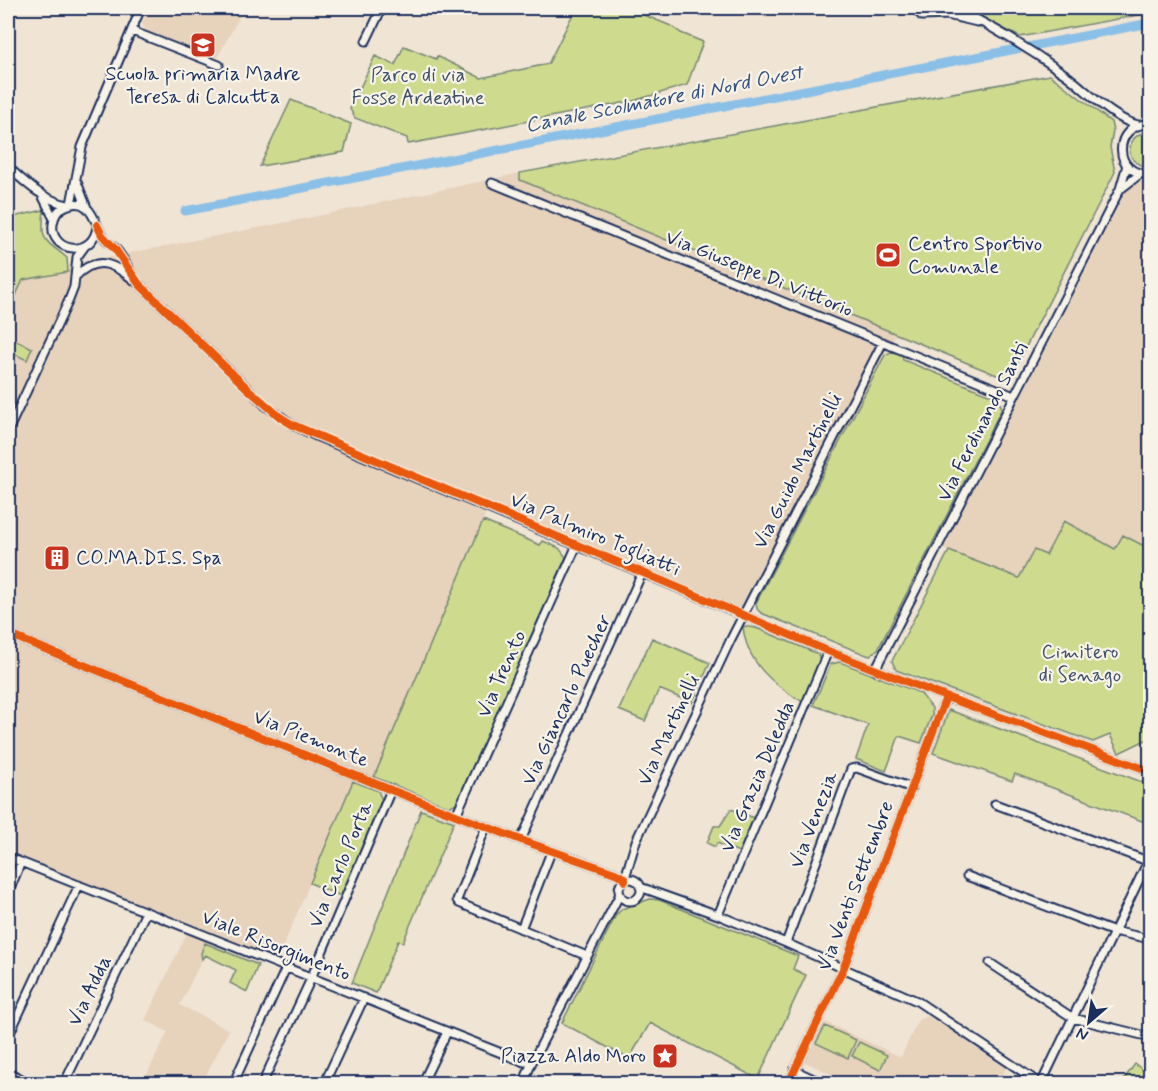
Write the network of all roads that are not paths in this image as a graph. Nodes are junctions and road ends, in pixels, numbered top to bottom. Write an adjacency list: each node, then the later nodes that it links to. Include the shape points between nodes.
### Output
1 (12, 8): 8 (street)
2 (141, 8): 10 (street)
3 (382, 8): 11 (street)
4 (914, 8): 7 (street, via 922,16)
5 (939, 8): 7 (street)
6 (955, 8): 9 (street)
7 (934, 14): 9 (street)
8 (8, 17)
9 (982, 24): 13 (street, via 1040,57)
10 (132, 31): 12 (street); 23 (street, via 82,147)
11 (366, 41)
12 (219, 66)
13 (1117, 116): 15 (street); 16 (street)
14 (1150, 124): 15 (street)
15 (1138, 125): 16 (street)
16 (1125, 137): 17 (street, via 1121,151)
17 (1127, 165): 20 (street); 25 (street, Via Ferdinando Santi)
18 (8, 167): 22 (street)
19 (8, 173): 22 (street)
20 (1140, 174): 21 (street); 25 (street, Via Ferdinando Santi)
21 (1150, 174)
22 (20, 178): 26 (street)
23 (76, 179): 27 (street); 28 (street)
24 (492, 183): 37 (street, Via Giuseppe Di Vittorio)
25 (1120, 189): 38 (street, Via Ferdinando Santi)
26 (41, 195): 27 (street); 29 (street)
27 (70, 204): 28 (street); 29 (street, via 60,209)
28 (87, 208): 30 (street)
29 (54, 219): 33 (street, via 54,234)
30 (97, 225): 31 (street, Via Palmiro Togliatti); 32 (street)
31 (108, 243): 32 (street); 36 (street, Via Palmiro Togliatti)
32 (88, 244): 33 (street); 34 (street, via 80,251)
33 (65, 246): 34 (street)
34 (75, 265): 35 (street)
35 (75, 277): 36 (street, Via Palmiro Togliatti, via 98,263 115,267); 39 (street, via 69,300)
36 (139, 284): 40 (street, Via Palmiro Togliatti, via 249,390 293,425)
37 (883, 342): 38 (street, Via Giuseppe Di Vittorio); 42 (street, Via Guido Martinelli)
38 (1014, 396): 45 (street, Via Ferdinando Santi)
39 (8, 430)
40 (577, 545): 41 (street, Via Palmiro Togliatti); 51 (street, Via Trento)
41 (642, 573): 42 (street, Via Palmiro Togliatti); 53 (street, Via Giancarlo Puecher)
42 (743, 615): 44 (street, Via Palmiro Togliatti); 57 (street, Via Martinelli)
43 (8, 634): 49 (street, Via Piemonte)
44 (828, 651): 45 (street, Via Palmiro Togliatti); 70 (street, Via Grazia Deledda)
45 (875, 670): 46 (street, Via Palmiro Togliatti)
46 (946, 697): 47 (street, Via Palmiro Togliatti); 48 (street, Via Venti Settembre)
47 (1150, 771)
48 (912, 788): 74 (street, Via Venezia, via 851,769); 77 (street, Via Venti Settembre)
49 (391, 790): 51 (street, Via Piemonte); 79 (street, Via Carlo Porta)
50 (995, 804): 56 (street)
51 (456, 815): 52 (street, Via Piemonte)
52 (486, 827): 53 (street, Via Piemonte); 71 (street, via 457,900)
53 (520, 840): 54 (street, Via Piemonte)
54 (551, 852): 59 (street, Via Piemonte); 71 (street)
55 (8, 857): 58 (street, Viale Risorgimento)
56 (1150, 860): 72 (street)
57 (629, 861): 59 (street, via 620,869); 61 (street, Via Martinelli); 62 (street)
58 (21, 862): 63 (street, Viale Risorgimento); 66 (street)
59 (606, 871): 61 (street, Via Piemonte); 65 (street)
60 (967, 876): 72 (street)
61 (625, 879): 62 (street); 65 (street)
62 (634, 880): 64 (street)
63 (79, 885): 69 (street, Viale Risorgimento); 83 (street)
64 (640, 891): 67 (street, via 636,899); 70 (street, via 658,893)
65 (619, 892): 67 (street); 68 (street)
66 (8, 894)
67 (627, 900): 68 (street)
68 (611, 910): 75 (street)
69 (146, 912): 78 (street, Viale Risorgimento); 89 (street, Via Adda)
70 (718, 915): 74 (street)
71 (520, 929): 75 (street)
72 (1115, 932): 73 (street); 81 (street)
73 (1150, 939)
74 (786, 943): 77 (street)
75 (587, 956): 85 (street)
76 (990, 963): 81 (street)
77 (844, 967): 86 (street, Via Venti Settembre); 97 (street, via 917,1001)
78 (286, 968): 79 (street, Viale Risorgimento); 90 (street)
79 (311, 978): 80 (street, Viale Risorgimento); 91 (street, Via Carlo Porta)
80 (364, 999): 82 (street, Viale Risorgimento); 92 (street)
81 (1073, 1017): 84 (street); 97 (street)
82 (447, 1032): 85 (street, Viale Risorgimento); 93 (street)
83 (8, 1037)
84 (1150, 1037)
85 (532, 1062): 94 (street)
86 (794, 1070): 95 (street, Via Venti Settembre); 96 (street)
87 (8, 1072): 88 (street)
88 (31, 1083)
89 (64, 1083)
90 (233, 1083)
91 (262, 1083)
92 (324, 1083)
93 (422, 1083)
94 (523, 1083)
95 (788, 1083)
96 (824, 1083)
97 (1041, 1083)

